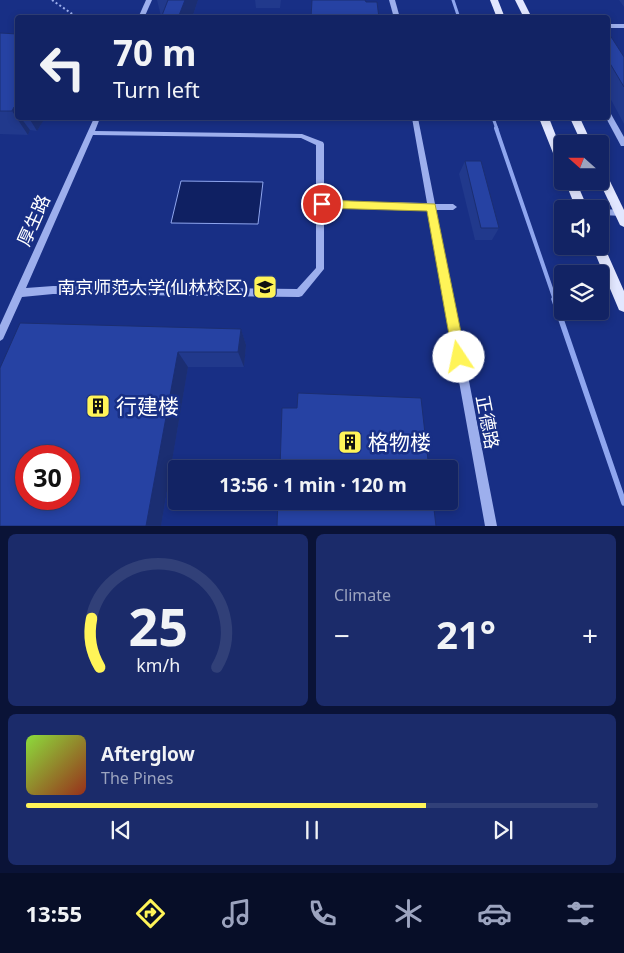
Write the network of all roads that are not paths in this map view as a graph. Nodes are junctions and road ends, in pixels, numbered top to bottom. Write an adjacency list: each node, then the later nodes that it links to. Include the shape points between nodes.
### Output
1 (149, 0): 5 (street)
2 (392, 0): 6 (street)
3 (494, 0): 7 (main road)
4 (520, 0): 8 (main road)
5 (142, 15)
6 (396, 15)
7 (501, 15)
8 (527, 15)
9 (610, 26): 10 (street)
10 (624, 26)
11 (610, 118): 19 (street)
12 (96, 120): 16 (street, 厚生路)
13 (415, 120): 22 (street, 正德路)
14 (545, 120): 18 (main road)
15 (576, 120): 17 (main road)
16 (90, 133): 21 (street, via 302,136 320,144); 27 (street, 厚生路)
17 (583, 135)
18 (554, 143)
19 (624, 144)
20 (609, 189): 25 (main road)
21 (322, 204): 22 (street); 27 (street, via 320,269 299,293 53,290)
22 (431, 207): 23 (street); 30 (street, 正德路)
23 (453, 207)
24 (609, 214): 25 (street)
25 (622, 216)
26 (602, 255): 28 (main road)
27 (19, 293): 29 (street, 厚生路)
28 (624, 306)
29 (0, 336)
30 (491, 526)

